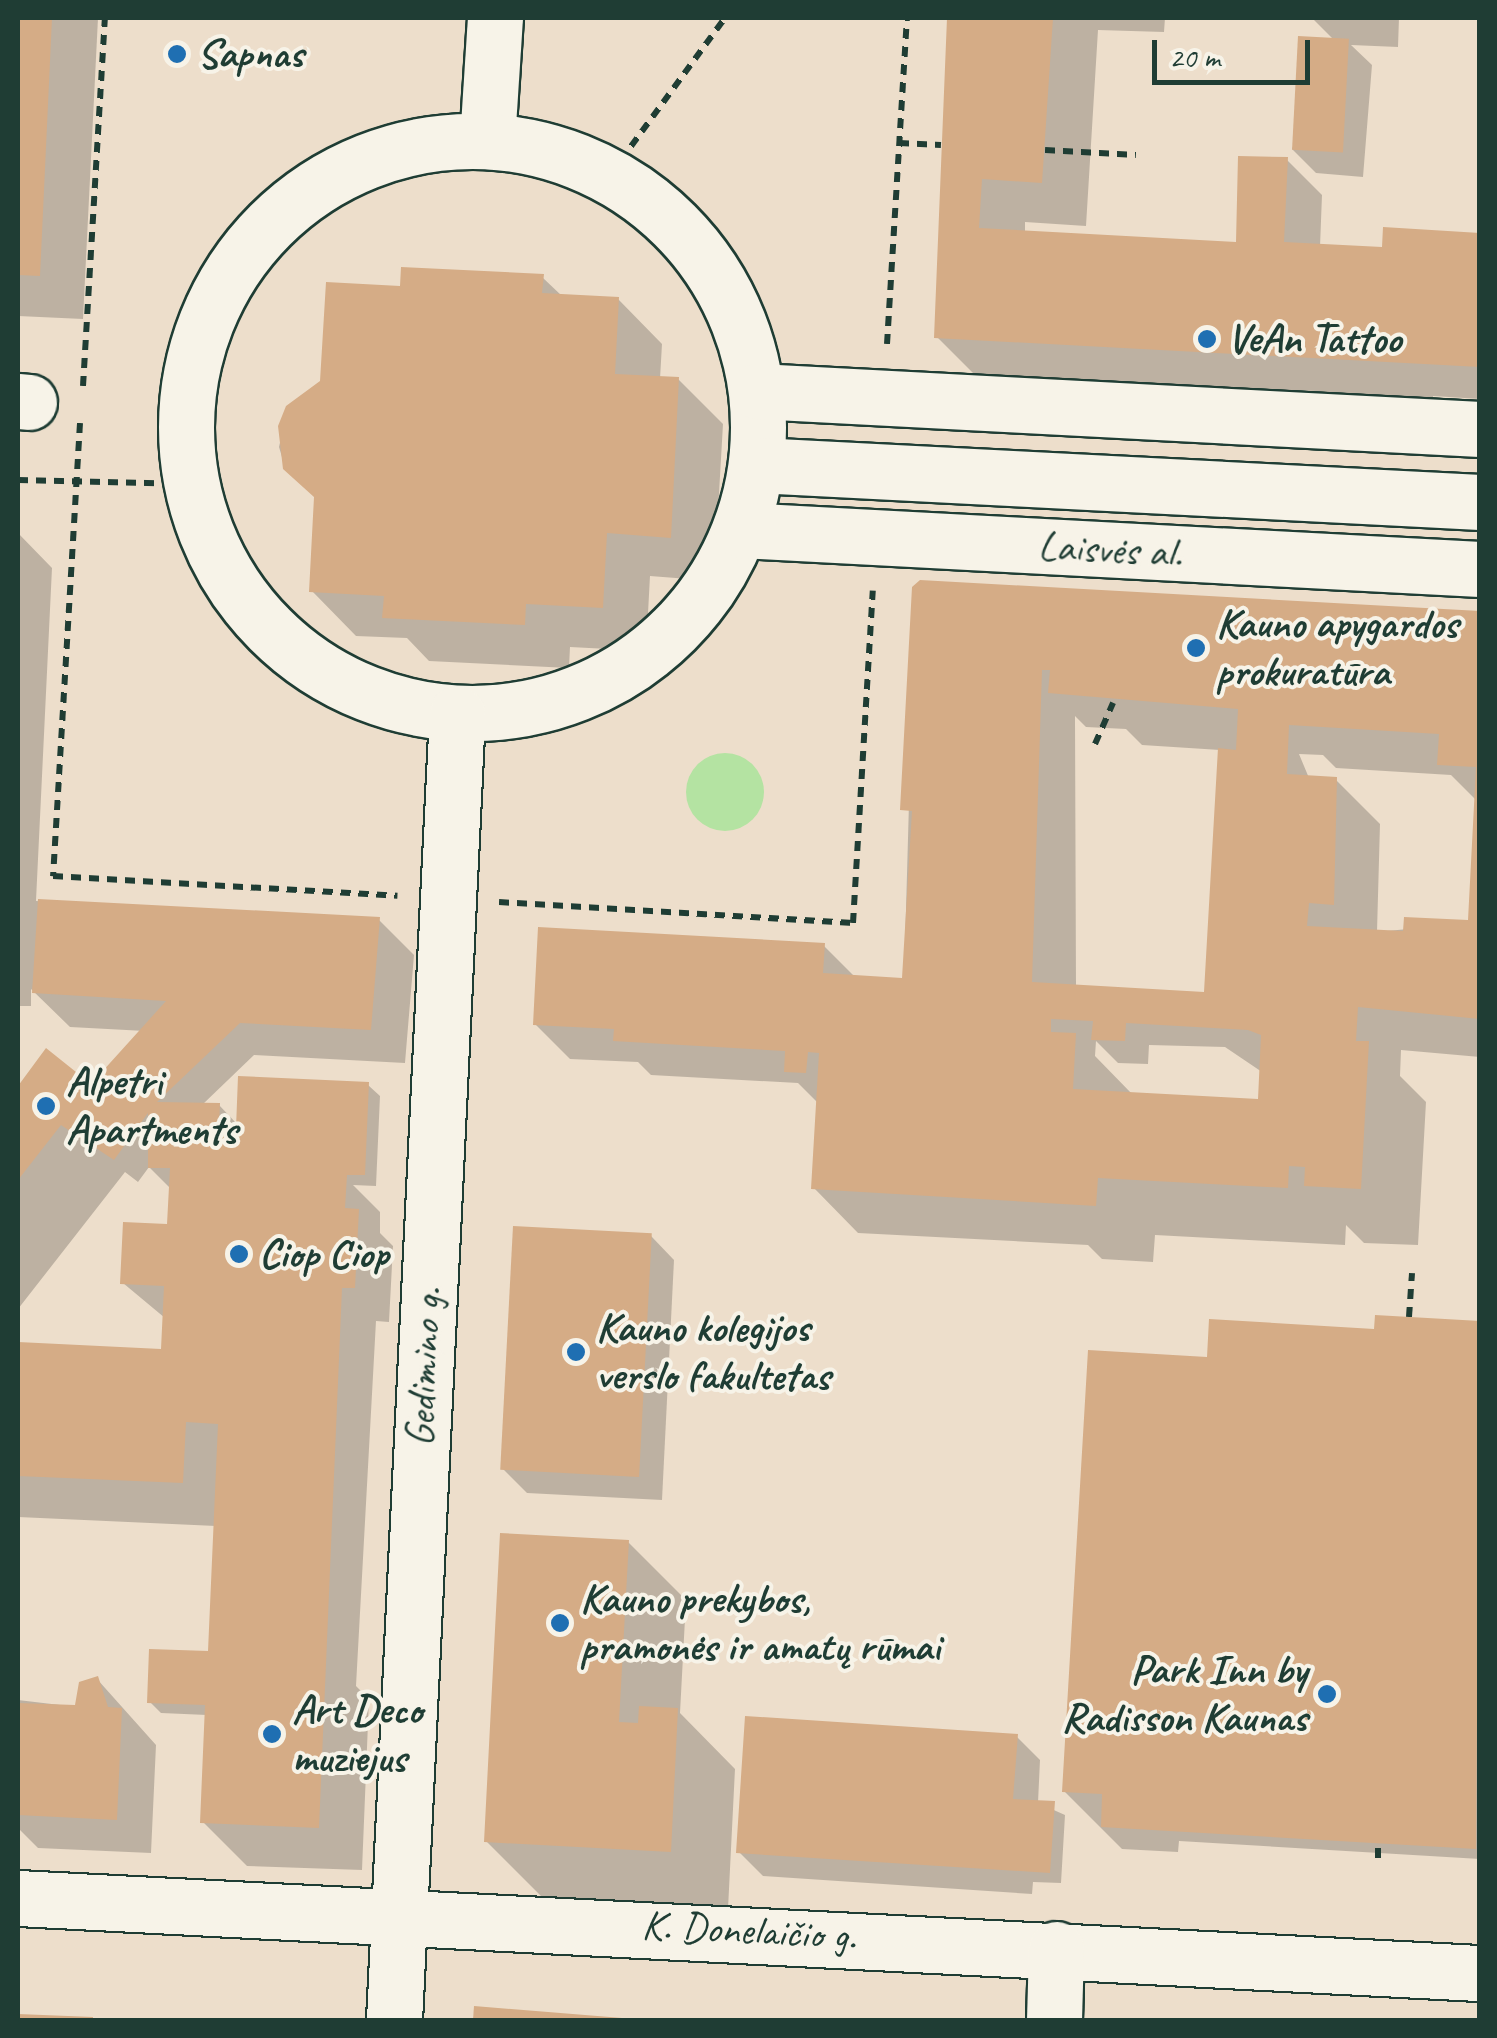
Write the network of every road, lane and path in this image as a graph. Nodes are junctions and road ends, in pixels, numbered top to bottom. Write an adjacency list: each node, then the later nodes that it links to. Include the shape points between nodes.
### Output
1 (105, 18): 16 (path)
2 (495, 18): 5 (street)
3 (725, 18): 10 (path)
4 (907, 18): 6 (path)
5 (487, 140): 10 (street, via 550,151); 17 (street, via 375,156 323,181 240,258 211,308 185,410)
6 (900, 143): 7 (path); 12 (path)
7 (941, 145)
8 (1045, 150): 9 (path)
9 (1136, 155)
10 (610, 176): 11 (street, via 682,230 722,290)
11 (758, 392): 12 (street); 14 (street)
12 (884, 398): 13 (street)
13 (1480, 429)
14 (757, 465): 18 (street, Laisvės al.); 19 (street)
15 (18, 480): 16 (path)
16 (77, 482): 17 (path); 25 (path, via 53,876)
17 (190, 484): 23 (street, via 231,584 265,627 352,689)
18 (1480, 502)
19 (740, 530): 20 (street, Laisvės al.); 23 (street, via 696,608 629,668 547,705)
20 (876, 538): 21 (street, Laisvės al.); 25 (path, via 853,923)
21 (1480, 569)
22 (1112, 703): 24 (path)
23 (457, 714): 25 (street, Gedimino g.)
24 (1095, 744)
25 (447, 910): 31 (street, Gedimino g.)
26 (1412, 1273): 27 (path)
27 (1409, 1317)
28 (1378, 1844): 29 (path)
29 (1378, 1858)
30 (18, 1898): 31 (street, K. Donelaičio g.)
31 (398, 1916): 32 (street, K. Donelaičio g.); 34 (street, Gedimino g.)
32 (1056, 1949): 33 (street, K. Donelaičio g.); 35 (street)
33 (1480, 1972)
34 (394, 2020)
35 (1054, 2020)

